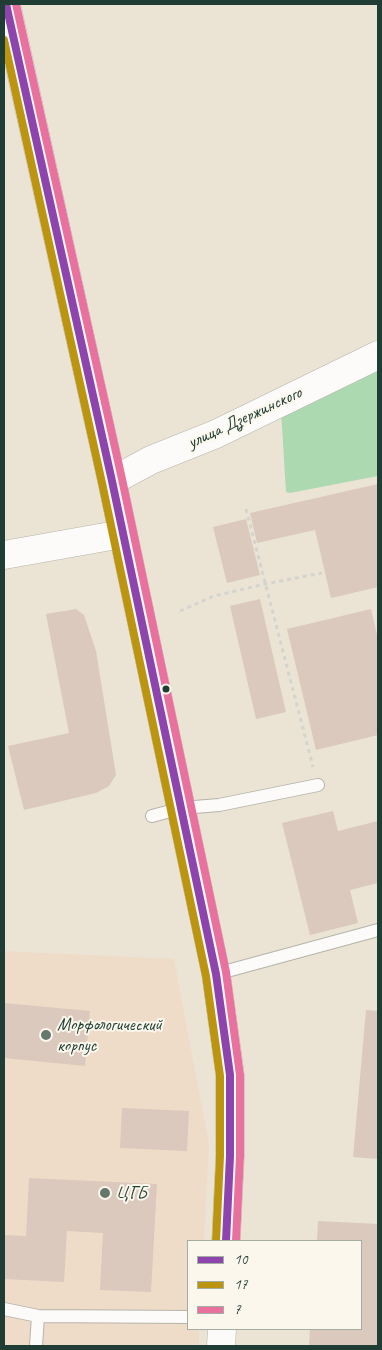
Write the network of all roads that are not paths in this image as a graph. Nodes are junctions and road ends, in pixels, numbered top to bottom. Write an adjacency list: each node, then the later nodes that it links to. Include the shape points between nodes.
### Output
1 (6, 4): 3 (main road)
2 (378, 355): 3 (main road, улица Дзержинского)
3 (112, 481): 4 (main road)
4 (122, 534): 5 (main road); 7 (main road)
5 (4, 555)
6 (318, 785): 7 (lane)
7 (182, 808): 8 (lane); 10 (main road)
8 (152, 816)
9 (378, 930): 10 (lane)
10 (216, 974): 11 (main road, via 230,1075)
11 (226, 1240)
12 (4, 1309): 13 (lane)
13 (38, 1316): 14 (lane); 16 (lane)
14 (187, 1317)
15 (222, 1330): 17 (main road)
16 (36, 1346)
17 (221, 1346)

